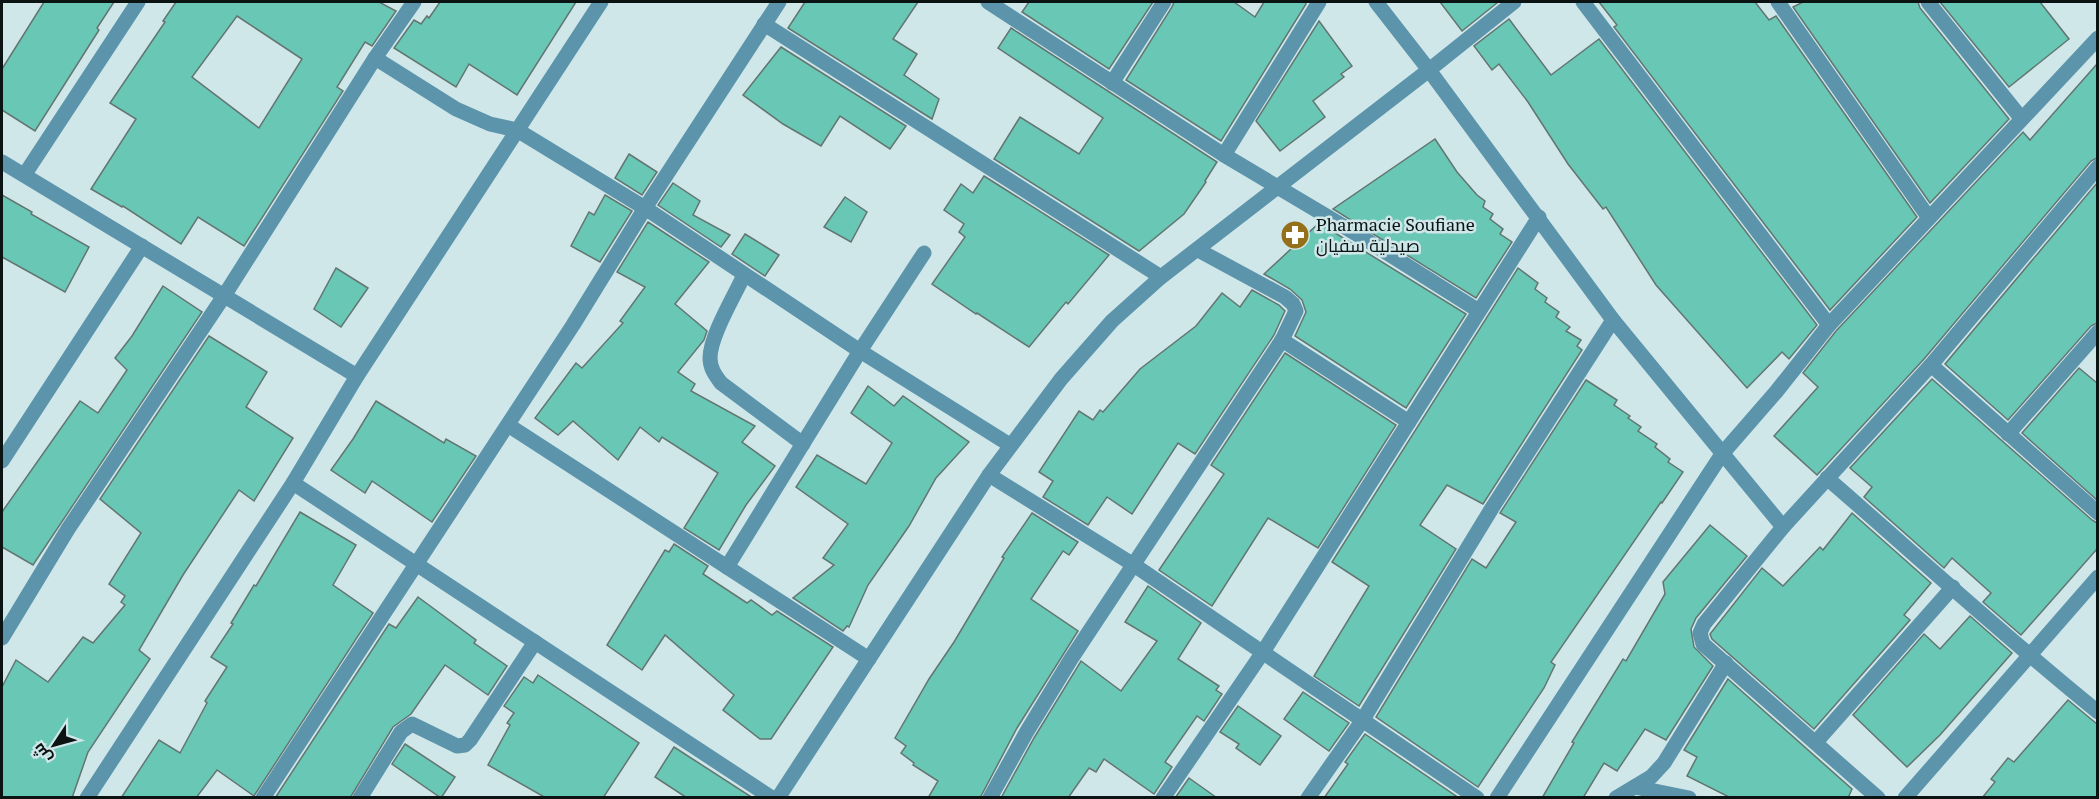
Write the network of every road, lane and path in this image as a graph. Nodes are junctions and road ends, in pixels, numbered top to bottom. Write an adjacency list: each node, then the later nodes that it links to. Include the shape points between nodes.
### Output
1 (138, 2): 23 (street)
2 (414, 2): 15 (street)
3 (601, 2): 19 (street)
4 (778, 2): 13 (street)
5 (1164, 2): 17 (street)
6 (1319, 2): 20 (street)
7 (1376, 2): 16 (street)
8 (1514, 2): 16 (street)
9 (1582, 2): 36 (street)
10 (1778, 2): 27 (street)
11 (1928, 2): 18 (street)
12 (997, 4): 17 (street)
13 (764, 24): 25 (street); 32 (street)
14 (2097, 38): 18 (street)
15 (375, 58): 19 (street, via 456,109 490,124); 33 (street)
16 (1429, 70): 24 (street); 26 (street)
17 (1112, 83): 20 (street)
18 (2021, 118): 27 (street)
19 (517, 130): 25 (street); 41 (street)
20 (1224, 155): 24 (street)
21 (2, 162): 23 (street)
22 (2096, 172): 40 (street)
23 (25, 174): 28 (street)
24 (1276, 187): 29 (street); 34 (street)
25 (645, 208): 31 (street); 43 (street)
26 (1539, 217): 34 (street); 35 (street)
27 (1929, 218): 36 (street)
28 (142, 246): 33 (street); 48 (street)
29 (1198, 250): 32 (street); 38 (street, via 1293,304 1296,311)
30 (924, 254): 39 (street)
31 (744, 275): 39 (street); 45 (street, via 712,343 713,371 721,383)
32 (1161, 277): 46 (street, via 1068,370)
33 (224, 296): 41 (street); 59 (street, via 68,529)
34 (1479, 311): 42 (street)
35 (1613, 320): 47 (street); 66 (street)
36 (1829, 325): 47 (street)
37 (2097, 332): 44 (street)
38 (1282, 340): 42 (street); 55 (street)
39 (860, 351): 45 (street); 46 (street)
40 (1931, 365): 44 (street); 50 (street)
41 (357, 375): 51 (street)
42 (1409, 422): 61 (street)
43 (508, 425): 54 (street); 56 (street)
44 (2008, 434): 52 (street)
45 (803, 444): 56 (street)
46 (1010, 446): 49 (street)
47 (1722, 454): 53 (street); 78 (street)
48 (2, 461)
49 (989, 476): 55 (street); 63 (street)
50 (1827, 478): 53 (street); 58 (street)
51 (293, 483): 54 (street); 69 (street)
52 (2097, 513)
53 (1783, 527): 64 (street, via 1700,633 1703,644)
54 (416, 564): 60 (street); 70 (street)
55 (1134, 565): 61 (street); 74 (street, via 1071,658)
56 (727, 567): 63 (street)
57 (2097, 577): 62 (street)
58 (1953, 587): 62 (street); 67 (street)
59 (2, 638)
60 (535, 642): 71 (street, via 465,745 457,746 412,724 401,732); 72 (street)
61 (1263, 652): 66 (street); 75 (street)
62 (2029, 657): 65 (street); 82 (street)
63 (869, 659): 73 (street)
64 (1726, 663): 67 (street); 68 (street, via 1664,763)
65 (2097, 712)
66 (1362, 721): 76 (street); 77 (street)
67 (1816, 742): 81 (street)
68 (1635, 787): 79 (street); 80 (street)
69 (87, 798)
70 (263, 798)
71 (360, 798)
72 (772, 798)
73 (778, 798)
74 (990, 798)
75 (1163, 798)
76 (1308, 798)
77 (1477, 798)
78 (1497, 798)
79 (1616, 798)
80 (1689, 798)
81 (1878, 798)
82 (1905, 798)

